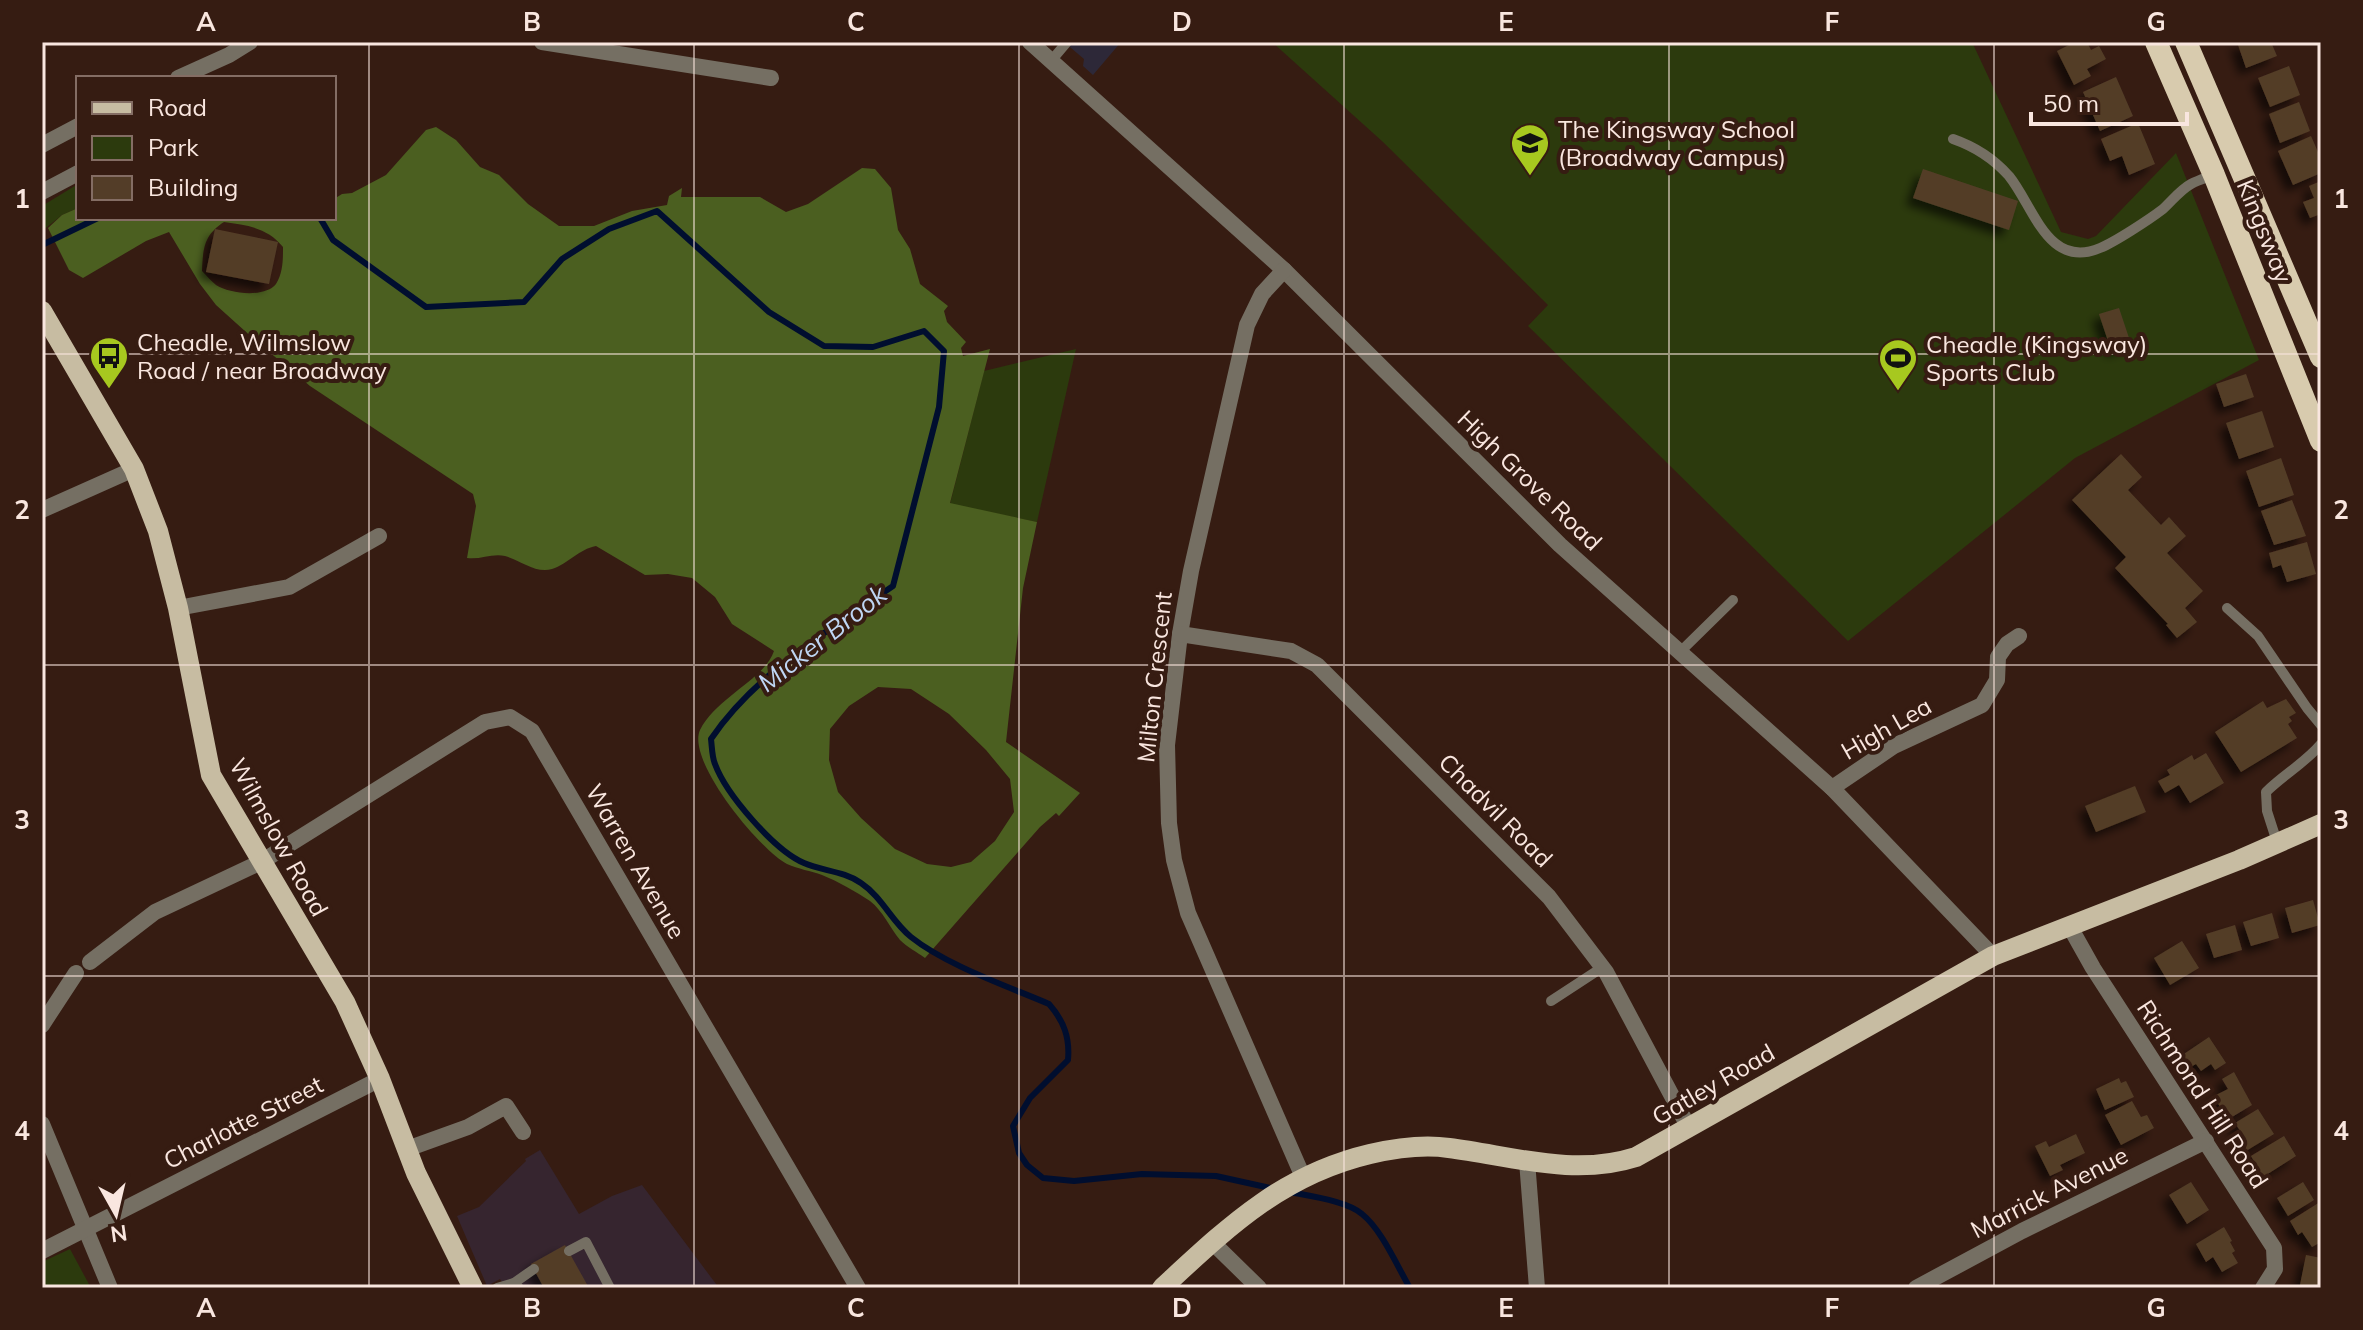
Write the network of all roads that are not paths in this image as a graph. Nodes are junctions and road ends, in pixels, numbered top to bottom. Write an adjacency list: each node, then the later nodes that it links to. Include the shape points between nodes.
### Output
1 (250, 42): 7 (street)
2 (542, 42): 11 (street)
3 (1030, 42): 8 (street, High Grove Road)
4 (1067, 42): 8 (lane)
5 (2156, 42): 16 (highway, Kingsway)
6 (2186, 42): 20 (highway, Kingsway)
7 (224, 49): 9 (street); 10 (street)
8 (1051, 61): 18 (street, High Grove Road)
9 (181, 76)
10 (204, 76)
11 (771, 78)
12 (76, 127): 14 (street)
13 (1953, 139): 16 (lane, via 1973,145 1998,164 2047,238 2074,252 2101,248 2162,210 2189,185)
14 (42, 145)
15 (76, 174): 17 (street)
16 (2214, 175): 21 (highway, Kingsway)
17 (42, 192)
18 (1284, 270): 28 (street, Milton Crescent, via 1262,294 1247,325); 30 (street, High Grove Road, via 1560,545)
19 (42, 311): 22 (main road, Wilmslow Road)
20 (2321, 357)
21 (2321, 441)
22 (134, 469): 23 (street); 26 (main road, Wilmslow Road, via 158,531)
23 (42, 510)
24 (379, 536): 26 (street, via 289,587)
25 (1733, 600): 30 (lane)
26 (178, 608): 37 (main road, Wilmslow Road, via 211,775)
27 (2227, 608): 31 (lane, via 2258,636)
28 (1180, 634): 41 (street, Chadvil Road, via 1291,651 1317,665 1549,897); 52 (street, Milton Crescent, via 1167,745 1174,860 1188,913)
29 (2019, 636): 33 (street, High Lea, via 1998,657 1997,680 1982,705 1894,746)
30 (1680, 652): 33 (street, High Grove Road)
31 (2321, 725)
32 (2321, 744): 36 (lane, via 2266,792 2267,811)
33 (1832, 788): 39 (street, High Grove Road)
34 (2321, 824): 36 (main road, Gatley Road)
35 (2321, 835): 36 (main road, Gatley Road)
36 (2282, 841): 38 (main road, Gatley Road)
37 (261, 862): 40 (street, Warren Avenue, via 155,912); 45 (main road, Wilmslow Road, via 345,1002); 63 (street, Warren Avenue, via 485,722 510,717 532,731)
38 (2070, 927): 39 (main road, Gatley Road); 49 (street, Richmond Hill Road)
39 (1993, 956): 47 (main road, Gatley Road)
40 (90, 962)
41 (1603, 967): 43 (lane); 47 (street, Chadvil Road)
42 (76, 973): 44 (street)
43 (1551, 1001)
44 (42, 1025)
45 (380, 1079): 50 (main road, Wilmslow Road); 53 (street, Charlotte Street)
46 (42, 1124): 53 (street)
47 (1689, 1128): 51 (main road, Gatley Road, via 1636,1157 1606,1165)
48 (523, 1132): 50 (street, via 506,1106)
49 (2206, 1141): 67 (street, Marrick Avenue); 68 (street, Richmond Hill Road, via 2274,1248 2275,1269)
50 (407, 1149): 59 (main road, Wilmslow Road)
51 (1527, 1161): 52 (main road, Gatley Road, via 1419,1146 1357,1158); 66 (street)
52 (1299, 1179): 54 (main road, Gatley Road, via 1244,1213)
53 (85, 1230): 55 (street, Charlotte Street); 60 (street)
54 (1212, 1242): 64 (main road, Gatley Road); 65 (street)
55 (42, 1251)
56 (569, 1251): 62 (lane, via 586,1242)
57 (534, 1269): 58 (lane)
58 (516, 1285): 61 (lane)
59 (469, 1287)
60 (110, 1288)
61 (497, 1288)
62 (610, 1288)
63 (858, 1288)
64 (1162, 1288)
65 (1259, 1288)
66 (1537, 1288)
67 (1916, 1288)
68 (2263, 1288)

